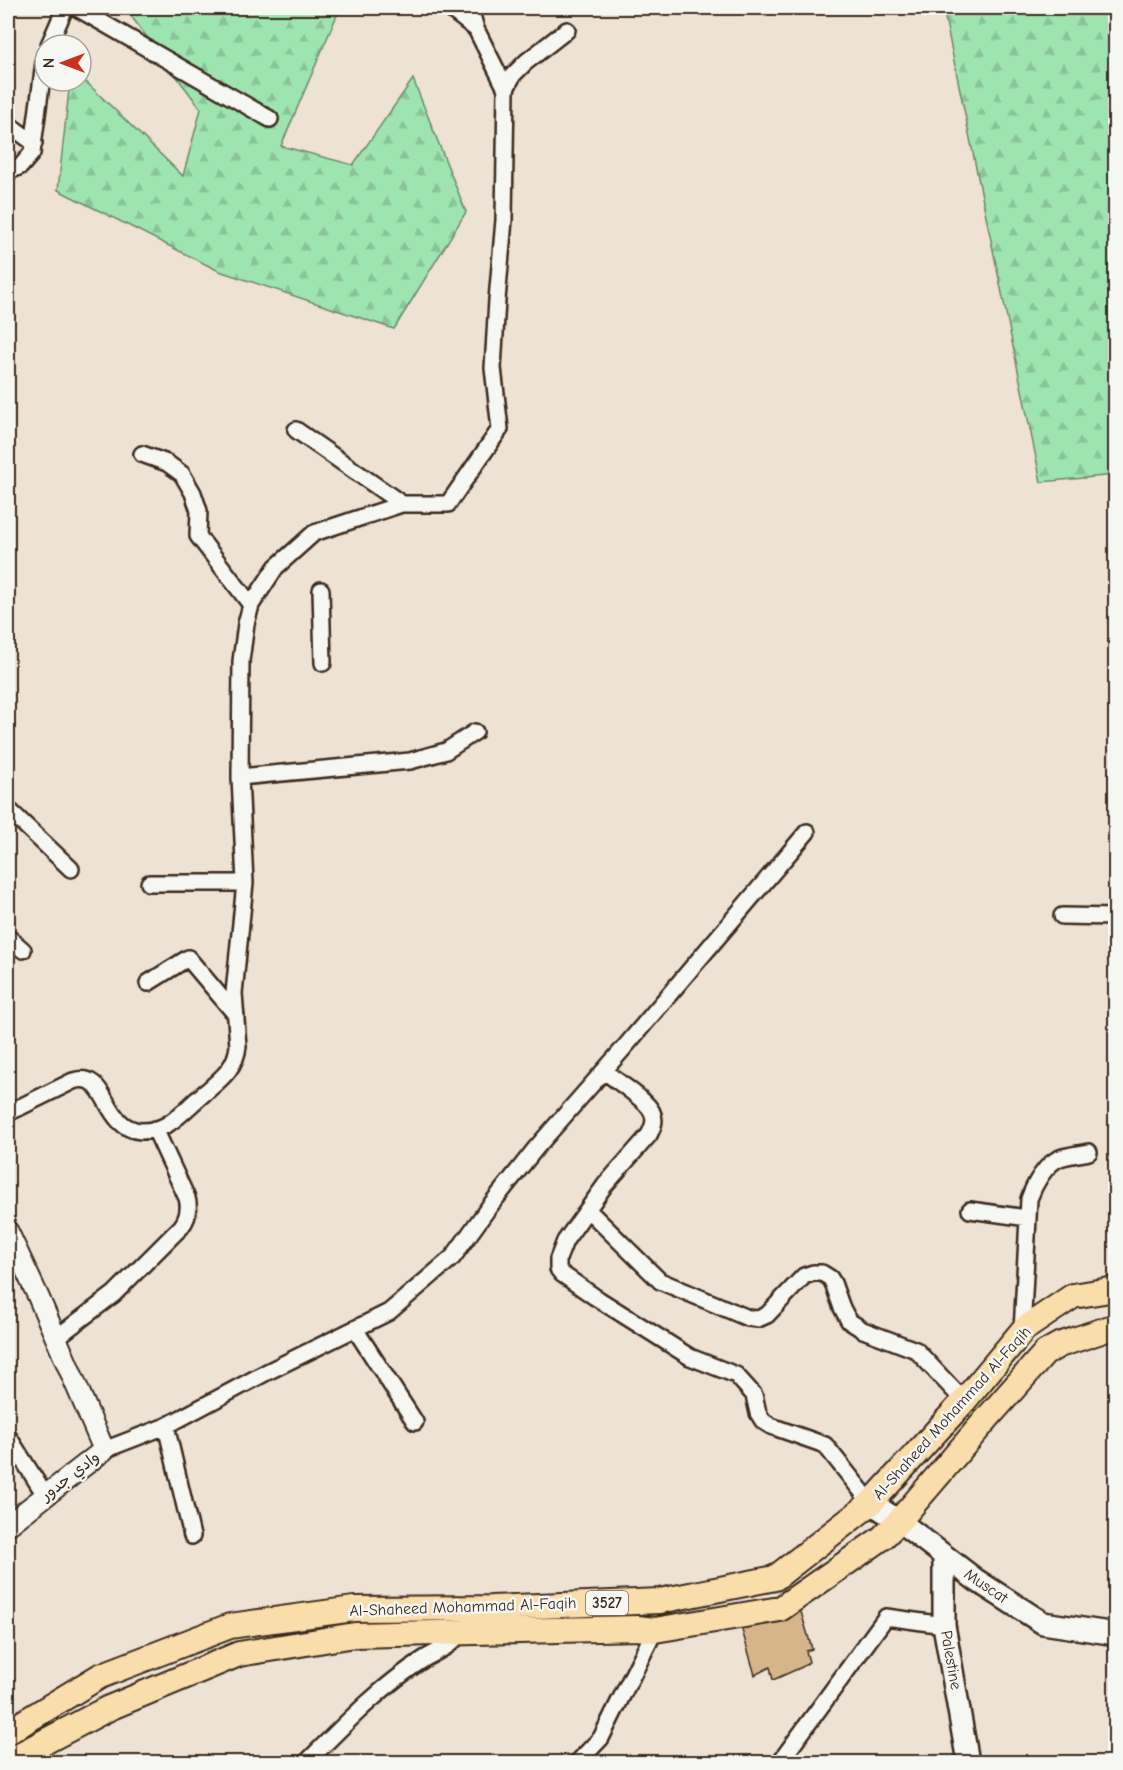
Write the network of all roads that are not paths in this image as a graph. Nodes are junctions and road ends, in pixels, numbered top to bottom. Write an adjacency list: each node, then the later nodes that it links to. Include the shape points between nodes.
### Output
1 (65, 8): 7 (street)
2 (77, 8): 10 (street)
3 (449, 8): 5 (street)
4 (470, 8): 5 (street)
5 (476, 28): 8 (street)
6 (567, 30): 8 (street, via 526,62)
7 (54, 33)
8 (506, 89): 16 (street, via 504,220 493,368 500,429 448,504)
9 (40, 93): 12 (street)
10 (270, 119)
11 (8, 124): 12 (street)
12 (34, 143): 13 (street, via 26,162)
13 (8, 172)
14 (296, 430): 16 (street)
15 (142, 454): 18 (street, via 167,463 182,474 199,511 198,536)
16 (402, 504): 18 (street, via 308,536 276,567)
17 (321, 590): 19 (street)
18 (251, 605): 21 (street, via 241,661)
19 (323, 663)
20 (474, 732): 21 (street, via 446,752 410,761)
21 (240, 777): 25 (street)
22 (8, 809): 24 (street)
23 (807, 832): 33 (street)
24 (71, 869)
25 (245, 882): 26 (street); 32 (street, via 234,993)
26 (149, 883)
27 (1062, 916): 28 (street)
28 (1116, 917)
29 (8, 937): 30 (street)
30 (23, 950)
31 (148, 983): 32 (street, via 188,958)
32 (236, 1015): 35 (street, via 237,1054 230,1070 172,1121)
33 (604, 1071): 37 (street, via 647,1104 653,1125); 43 (street, via 529,1156 453,1257 389,1312)
34 (8, 1113): 35 (street, via 82,1078 96,1084 124,1125 135,1130)
35 (155, 1130): 45 (street, via 187,1198 187,1218 114,1294)
36 (1089, 1152): 39 (street, via 1052,1164 1031,1191)
37 (588, 1210): 46 (street, via 660,1281 748,1318 767,1315 804,1276 816,1272 825,1275 833,1283 849,1321 916,1350); 52 (street, via 565,1241 557,1262 561,1273 690,1357 736,1375 754,1395 763,1421 825,1445)
38 (970, 1210): 39 (street)
39 (1028, 1218): 44 (street)
40 (8, 1232): 45 (street)
41 (1116, 1289): 44 (main road, Al-Shaheed Mohammad Al-Faqih / 3527, via 1073,1296)
42 (1116, 1326): 53 (main road, Al-Shaheed Mohammad Al-Faqih, via 1045,1353)
43 (355, 1329): 47 (street); 48 (street)
44 (1022, 1332): 46 (main road, Al-Shaheed Mohammad Al-Faqih / 3527)
45 (56, 1338): 50 (street)
46 (964, 1401): 52 (main road, Al-Shaheed Mohammad Al-Faqih / 3527)
47 (415, 1422)
48 (166, 1426): 50 (street); 55 (street)
49 (8, 1436): 51 (street)
50 (104, 1450): 51 (street, وادي جدور)
51 (45, 1496): 54 (street, وادي جدور)
52 (872, 1503): 53 (main road, Muscat); 61 (main road, Al-Shaheed Mohammad Al-Faqih / 3527, via 775,1578 660,1601 354,1609 230,1626 100,1676)
53 (899, 1521): 56 (main road, Muscat); 58 (main road, Al-Shaheed Mohammad Al-Faqih, via 882,1538 780,1609)
54 (8, 1525)
55 (192, 1536)
56 (944, 1557): 57 (main road, Palestine); 60 (main road, Muscat, via 1043,1623)
57 (944, 1625): 65 (street, via 886,1617); 66 (main road, Palestine)
58 (656, 1630): 59 (main road, Al-Shaheed Mohammad Al-Faqih); 64 (street, via 602,1738)
59 (460, 1632): 62 (main road, Al-Shaheed Mohammad Al-Faqih, via 355,1635 239,1654 109,1708); 63 (street, via 452,1643 400,1674)
60 (1116, 1634)
61 (8, 1732)
62 (8, 1761)
63 (307, 1762)
64 (578, 1762)
65 (780, 1762)
66 (968, 1762)

